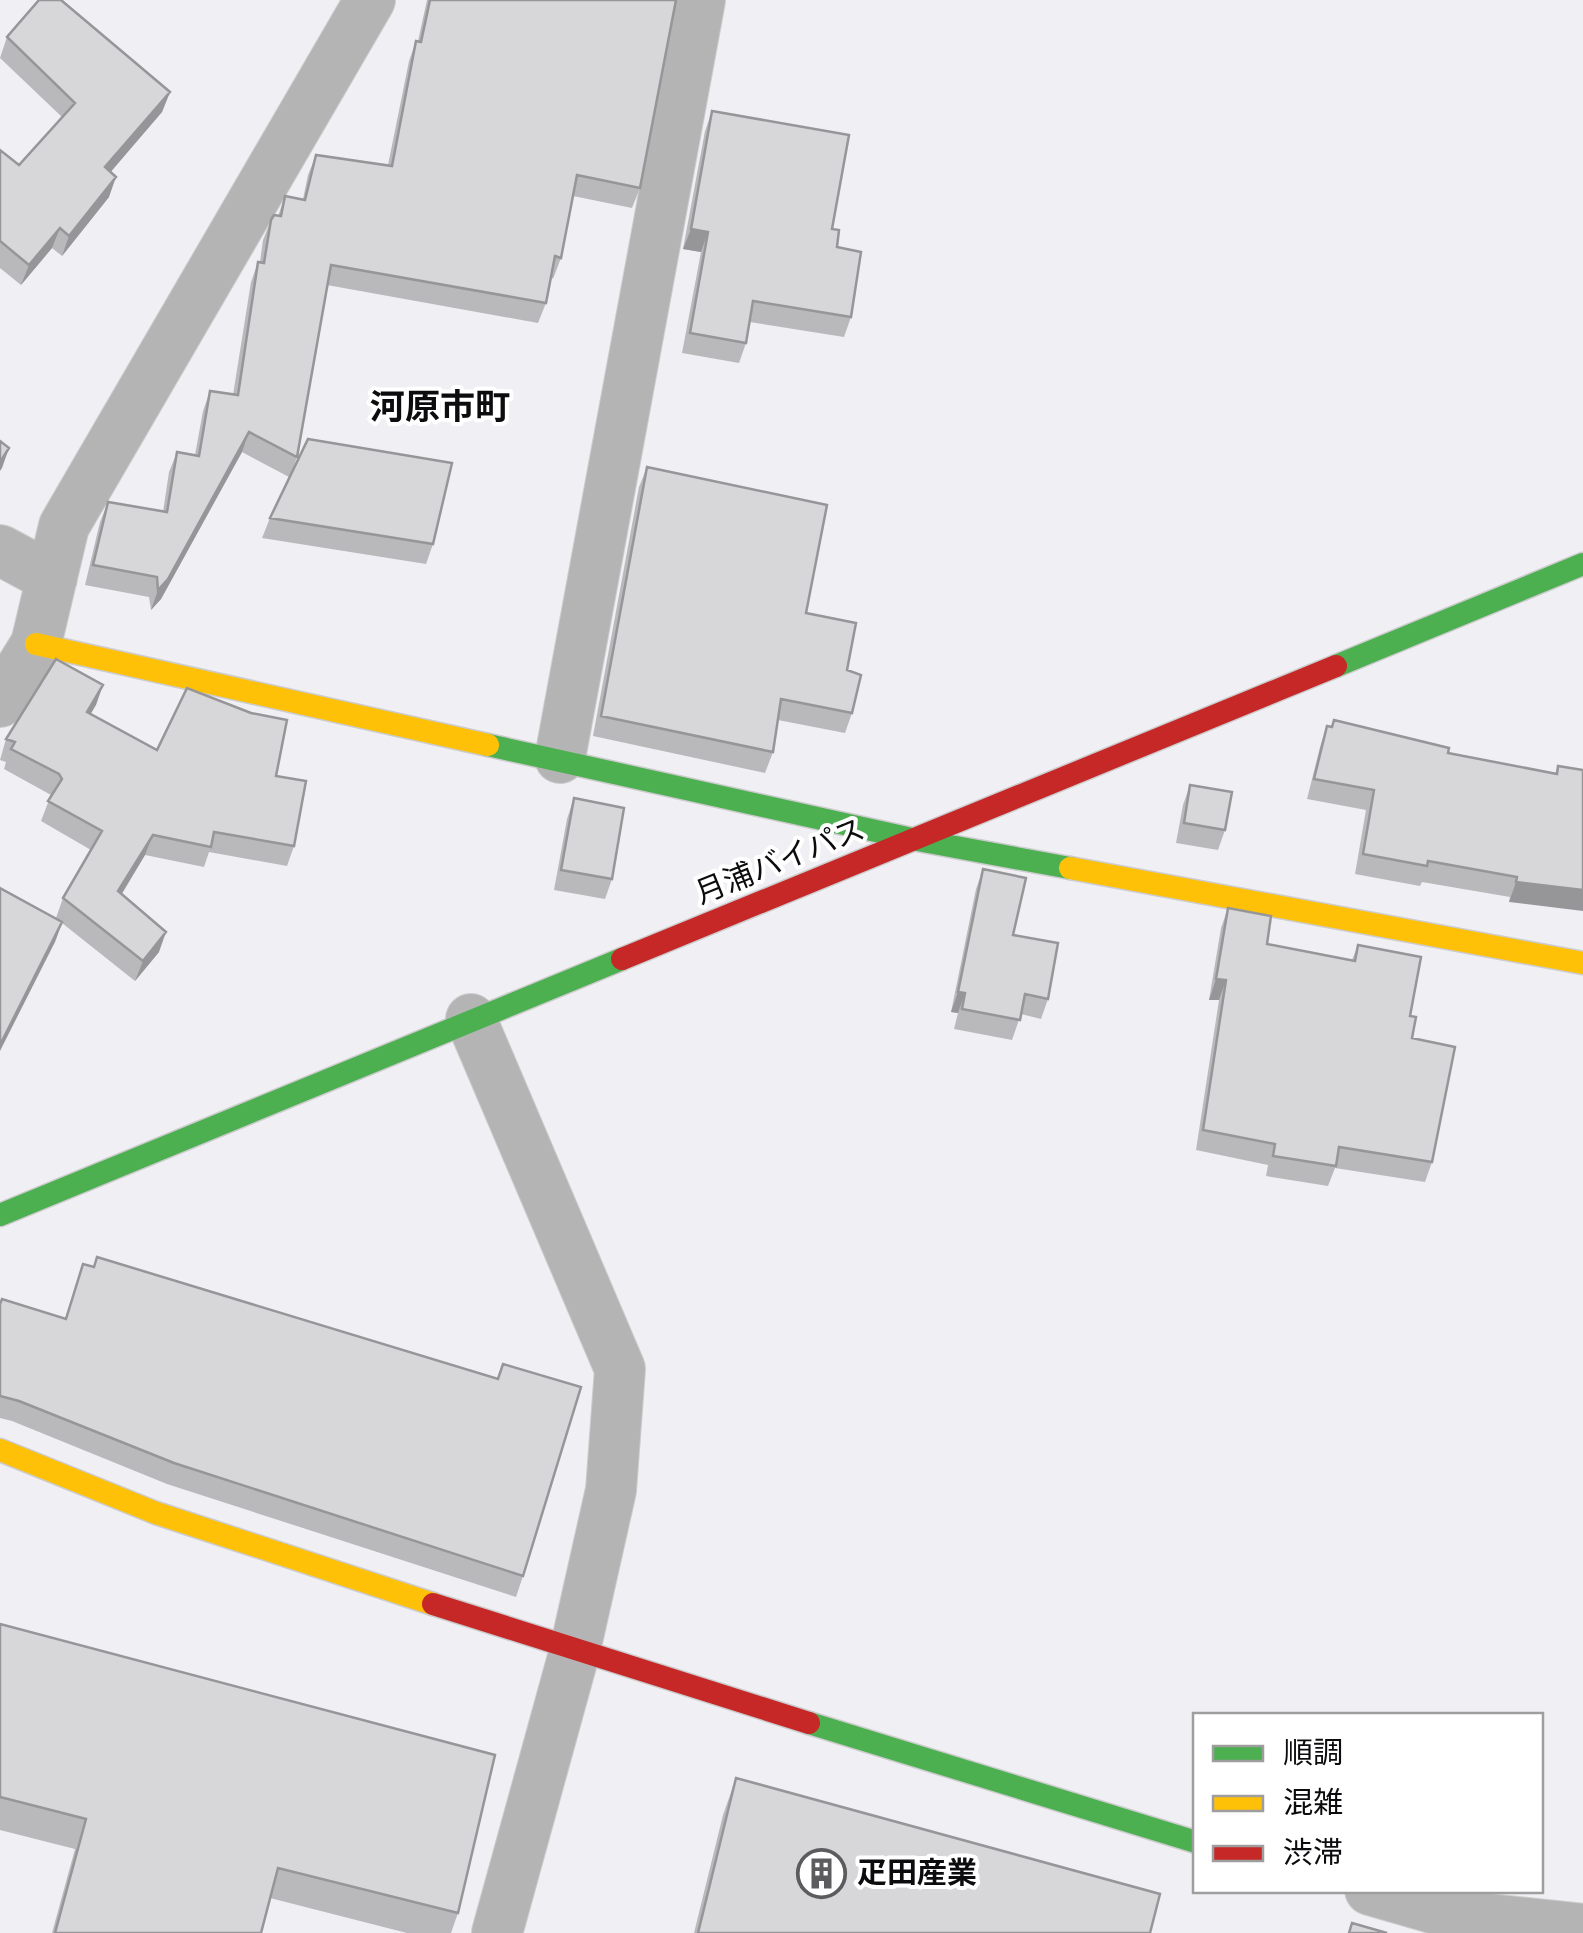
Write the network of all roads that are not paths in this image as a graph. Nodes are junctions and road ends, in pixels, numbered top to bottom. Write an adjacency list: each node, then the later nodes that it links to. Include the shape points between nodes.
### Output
1 (370, 0): 5 (street, via 64,526)
2 (700, 0): 8 (street)
3 (0, 550): 5 (street)
4 (1583, 564): 9 (main road, 月浦バイパス)
5 (52, 578): 6 (street)
6 (36, 644): 7 (street); 8 (main road)
7 (0, 702)
8 (560, 758): 9 (main road)
9 (912, 839): 10 (main road); 11 (main road, 月浦バイパス)
10 (1583, 963)
11 (471, 1019): 12 (main road, 月浦バイパス); 14 (street, via 620,1369 611,1490)
12 (0, 1215)
13 (0, 1450): 14 (main road, via 156,1513)
14 (575, 1650): 15 (main road); 18 (street)
15 (1193, 1841)
16 (1380, 1893): 17 (street, via 1460,1916)
17 (1583, 1928)
18 (497, 1933)

